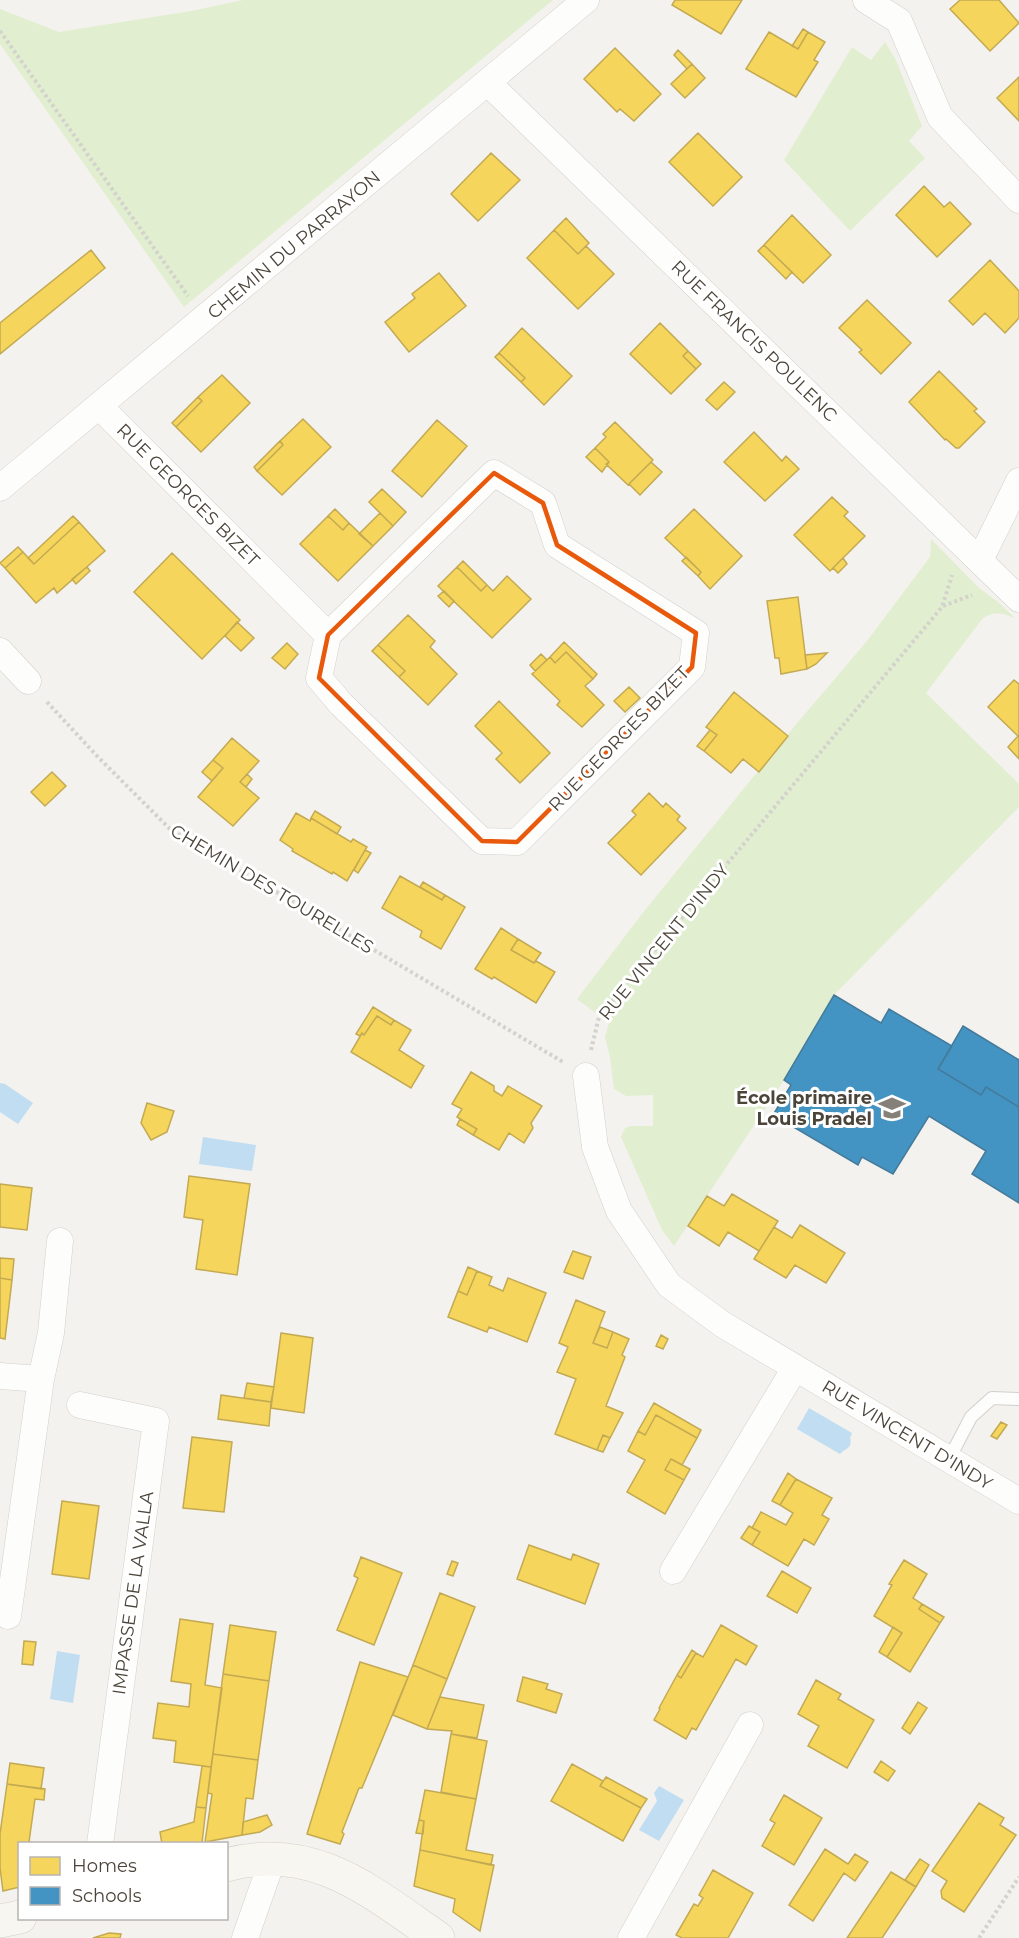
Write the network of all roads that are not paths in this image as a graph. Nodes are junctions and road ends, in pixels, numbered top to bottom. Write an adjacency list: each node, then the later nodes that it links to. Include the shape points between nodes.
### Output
1 (586, 0): 3 (street, CHEMIN DU PARRAYON)
2 (866, 0): 4 (street, via 899,21 940,117)
3 (488, 83): 5 (street, CHEMIN DU PARRAYON); 8 (street, RUE FRANCIS POULENC)
4 (1019, 200)
5 (99, 406): 7 (street, CHEMIN DU PARRAYON); 10 (street, RUE GEORGES BIZET)
6 (1019, 481): 8 (street)
7 (0, 488)
8 (980, 560): 9 (street, RUE FRANCIS POULENC)
9 (1019, 598)
10 (328, 635): 10 (street, RUE GEORGES BIZET, via 319,678 341,704 482,841 517,842 692,667 696,633 557,544 543,502 495,474)
11 (0, 651): 12 (street)
12 (28, 681)
13 (585, 1076): 15 (street, RUE VINCENT D'INDY, via 595,1147 619,1211 669,1285 722,1324)
14 (60, 1241): 17 (street, via 51,1333)
15 (795, 1368): 20 (street, RUE VINCENT D'INDY); 22 (street)
16 (0, 1376): 17 (street)
17 (41, 1379): 23 (street)
18 (1019, 1400): 20 (lane, via 992,1398 971,1417)
19 (80, 1405): 25 (street, IMPASSE DE LA VALLA, via 156,1421)
20 (949, 1459): 21 (street, RUE VINCENT D'INDY)
21 (1019, 1501)
22 (673, 1571)
23 (8, 1616)
24 (750, 1725): 32 (street)
25 (99, 1842)
26 (273, 1858): 27 (street); 30 (street); 31 (street, via 330,1870 360,1885)
27 (228, 1864)
28 (18, 1917): 29 (street)
29 (0, 1921)
30 (244, 1938)
31 (438, 1938)
32 (631, 1938)

